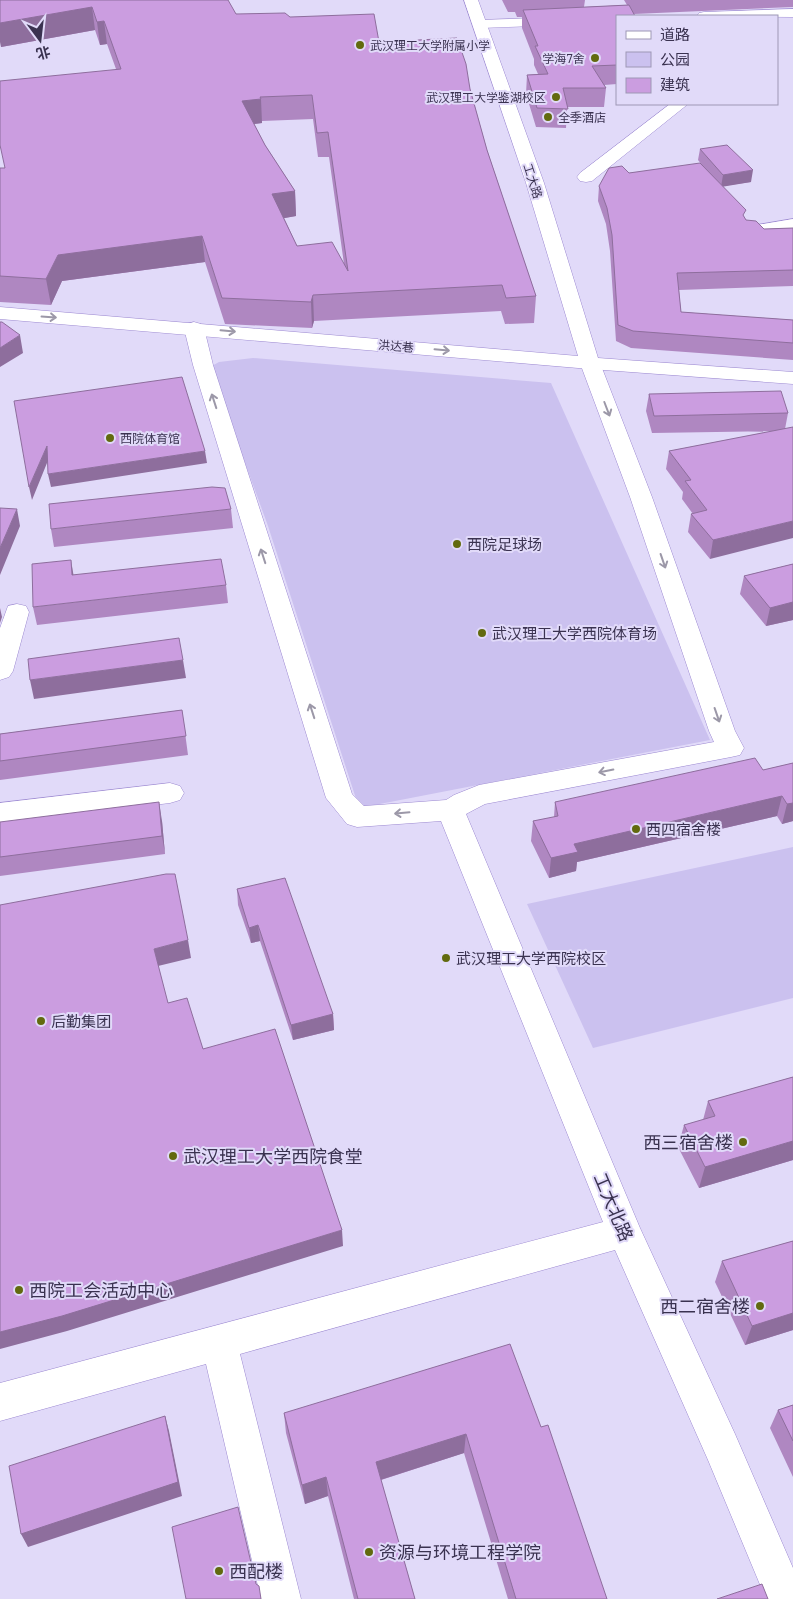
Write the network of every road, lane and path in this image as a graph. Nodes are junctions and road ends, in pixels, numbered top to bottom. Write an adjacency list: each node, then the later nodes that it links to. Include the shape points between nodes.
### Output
1 (471, 0): 6 (street, 工大路)
2 (726, 0): 4 (street)
3 (793, 13): 4 (street)
4 (734, 15)
5 (616, 19): 6 (street)
6 (480, 24): 13 (street, 工大路, via 535,183)
7 (679, 105): 8 (street)
8 (586, 177)
9 (793, 224): 10 (street)
10 (751, 231)
11 (0, 313): 12 (street, 洪达巷, one-way to 12)
12 (194, 328): 13 (street, 洪达巷, one-way to 13); 18 (street, one-way to 12, via 357,817 340,798 202,365)
13 (590, 363): 14 (street, 洪达巷); 18 (street, 工大路, one-way to 18, via 731,748 479,795)
14 (793, 378)
15 (17, 612): 16 (street)
16 (0, 671)
17 (170, 793): 19 (street)
18 (451, 811): 20 (street, 工大北路)
19 (0, 813)
20 (624, 1232): 21 (street); 24 (street, 工大北路, via 722,1447)
21 (219, 1342): 22 (street); 23 (street)
22 (0, 1402)
23 (280, 1599)
24 (786, 1599)

